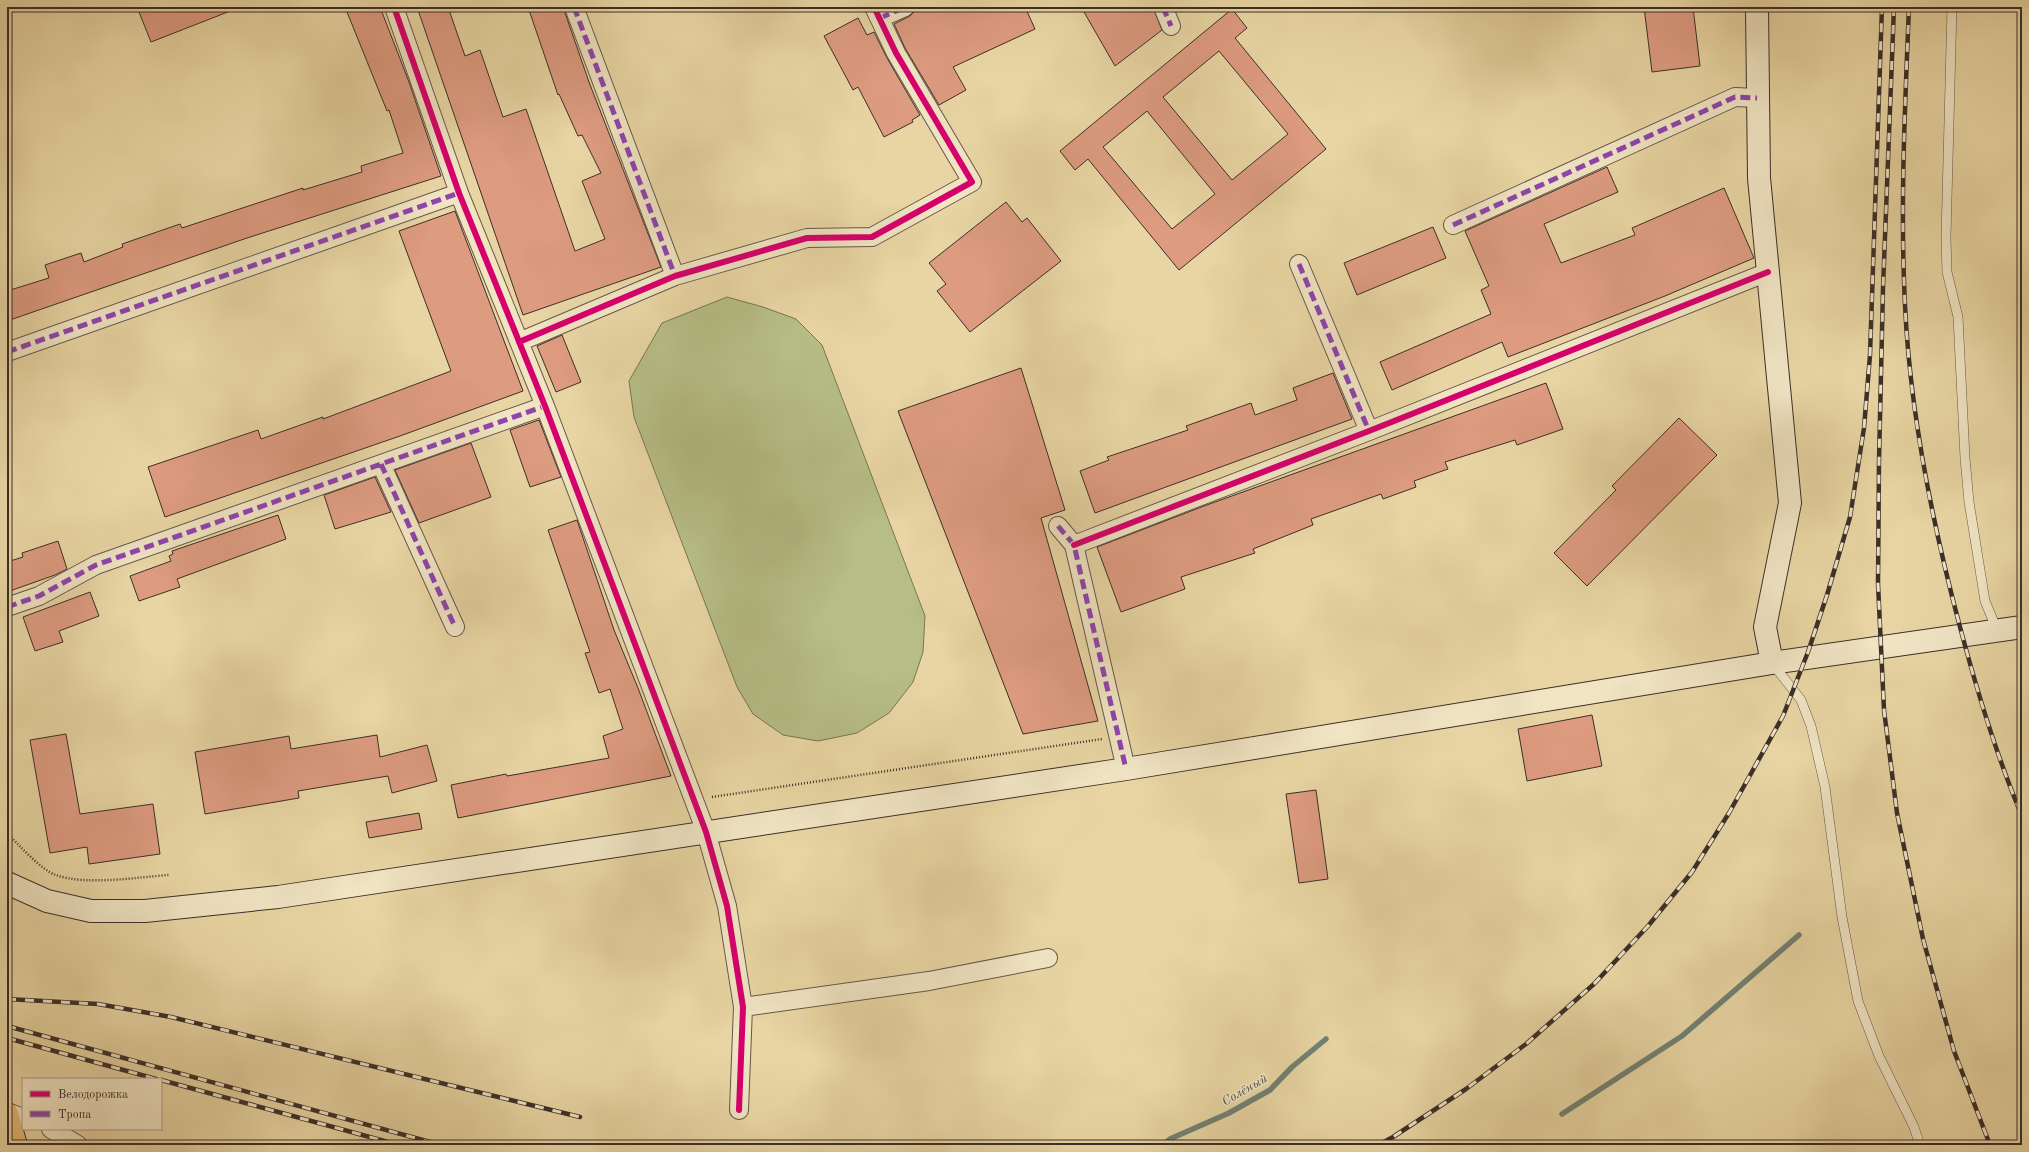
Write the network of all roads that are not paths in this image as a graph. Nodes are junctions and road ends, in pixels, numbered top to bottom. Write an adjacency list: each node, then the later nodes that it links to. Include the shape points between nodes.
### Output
1 (394, 7): 10 (street)
2 (574, 7): 14 (street)
3 (905, 7): 7 (street)
4 (1163, 7): 8 (street)
5 (1757, 7): 9 (main road)
6 (1952, 7): 25 (lane, via 1947,272 1958,316 1969,502 1985,601)
7 (877, 13): 14 (street, via 896,53 972,182 872,238 807,238)
8 (1171, 26)
9 (1757, 98): 11 (street, via 1735,97); 13 (main road, via 1759,178)
10 (459, 193): 15 (street); 16 (street)
11 (1453, 225)
12 (1299, 264): 18 (street)
13 (1768, 272): 18 (street); 26 (main road, via 1790,503 1764,627)
14 (675, 276): 15 (street)
15 (519, 342): 17 (street)
16 (7, 352)
17 (545, 406): 19 (street); 28 (street)
18 (1369, 430): 21 (street)
19 (381, 464): 22 (street, via 96,565 39,596); 23 (street)
20 (1058, 526): 21 (street)
21 (1074, 545): 27 (street)
22 (7, 608)
23 (455, 627)
24 (2022, 627): 25 (main road)
25 (1997, 631): 26 (main road)
26 (1772, 663): 27 (main road); 38 (lane, via 1801,700 1811,726 1825,787 1842,917 1858,1001 1879,1056 1914,1127)
27 (1126, 769): 28 (main road)
28 (706, 832): 29 (main road, via 278,897 146,910 91,911 47,901); 31 (street, via 727,906)
29 (7, 883)
30 (1048, 958): 31 (street, via 929,981)
31 (743, 1007): 32 (street)
32 (739, 1110)
33 (7, 1113): 34 (street); 36 (main road)
34 (22, 1118)
35 (53, 1130): 37 (street)
36 (16, 1145)
37 (78, 1145)
38 (1920, 1145)

